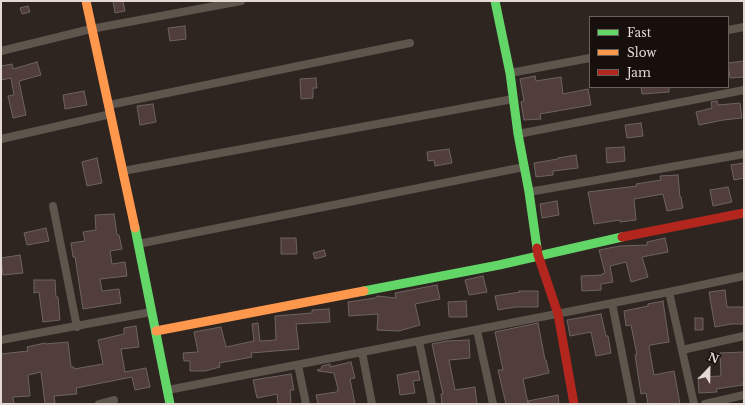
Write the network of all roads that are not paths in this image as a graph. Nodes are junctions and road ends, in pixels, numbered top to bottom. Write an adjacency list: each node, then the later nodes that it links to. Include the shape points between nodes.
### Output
1 (86, 1): 5 (street)
2 (241, 1): 5 (street)
3 (496, 1): 10 (street)
4 (744, 27): 6 (street)
5 (91, 29): 8 (street); 13 (street)
6 (729, 30)
7 (410, 43): 13 (street)
8 (1, 51)
9 (589, 58): 10 (street)
10 (510, 73): 12 (street)
11 (744, 90): 15 (street)
12 (512, 99): 15 (street); 19 (street)
13 (109, 105): 14 (street)
14 (111, 114): 16 (street); 19 (street)
15 (518, 134): 18 (street)
16 (1, 140)
17 (744, 154): 20 (street)
18 (524, 167): 20 (street); 23 (street)
19 (123, 171): 23 (street)
20 (529, 192): 24 (street)
21 (53, 206): 30 (street)
22 (744, 213): 24 (street)
23 (138, 244): 28 (street)
24 (538, 255): 29 (street); 31 (street, via 499,265)
25 (744, 276): 26 (street)
26 (669, 292): 27 (street); 36 (street)
27 (612, 303): 29 (street); 49 (street)
28 (151, 312): 30 (street); 31 (street)
29 (558, 314): 32 (street); 48 (street)
30 (77, 327): 34 (street)
31 (156, 330): 39 (street)
32 (477, 330): 35 (street); 47 (street)
33 (744, 336): 36 (street)
34 (1, 340)
35 (419, 341): 37 (street); 46 (street)
36 (682, 350): 50 (street)
37 (362, 352): 38 (street); 45 (street)
38 (298, 364): 39 (street); 44 (street)
39 (168, 390): 43 (street)
40 (744, 396): 51 (street)
41 (114, 400): 42 (street)
42 (99, 404)
43 (170, 404)
44 (306, 404)
45 (372, 404)
46 (432, 404)
47 (494, 404)
48 (574, 404)
49 (632, 404)
50 (694, 404)
51 (705, 404)

